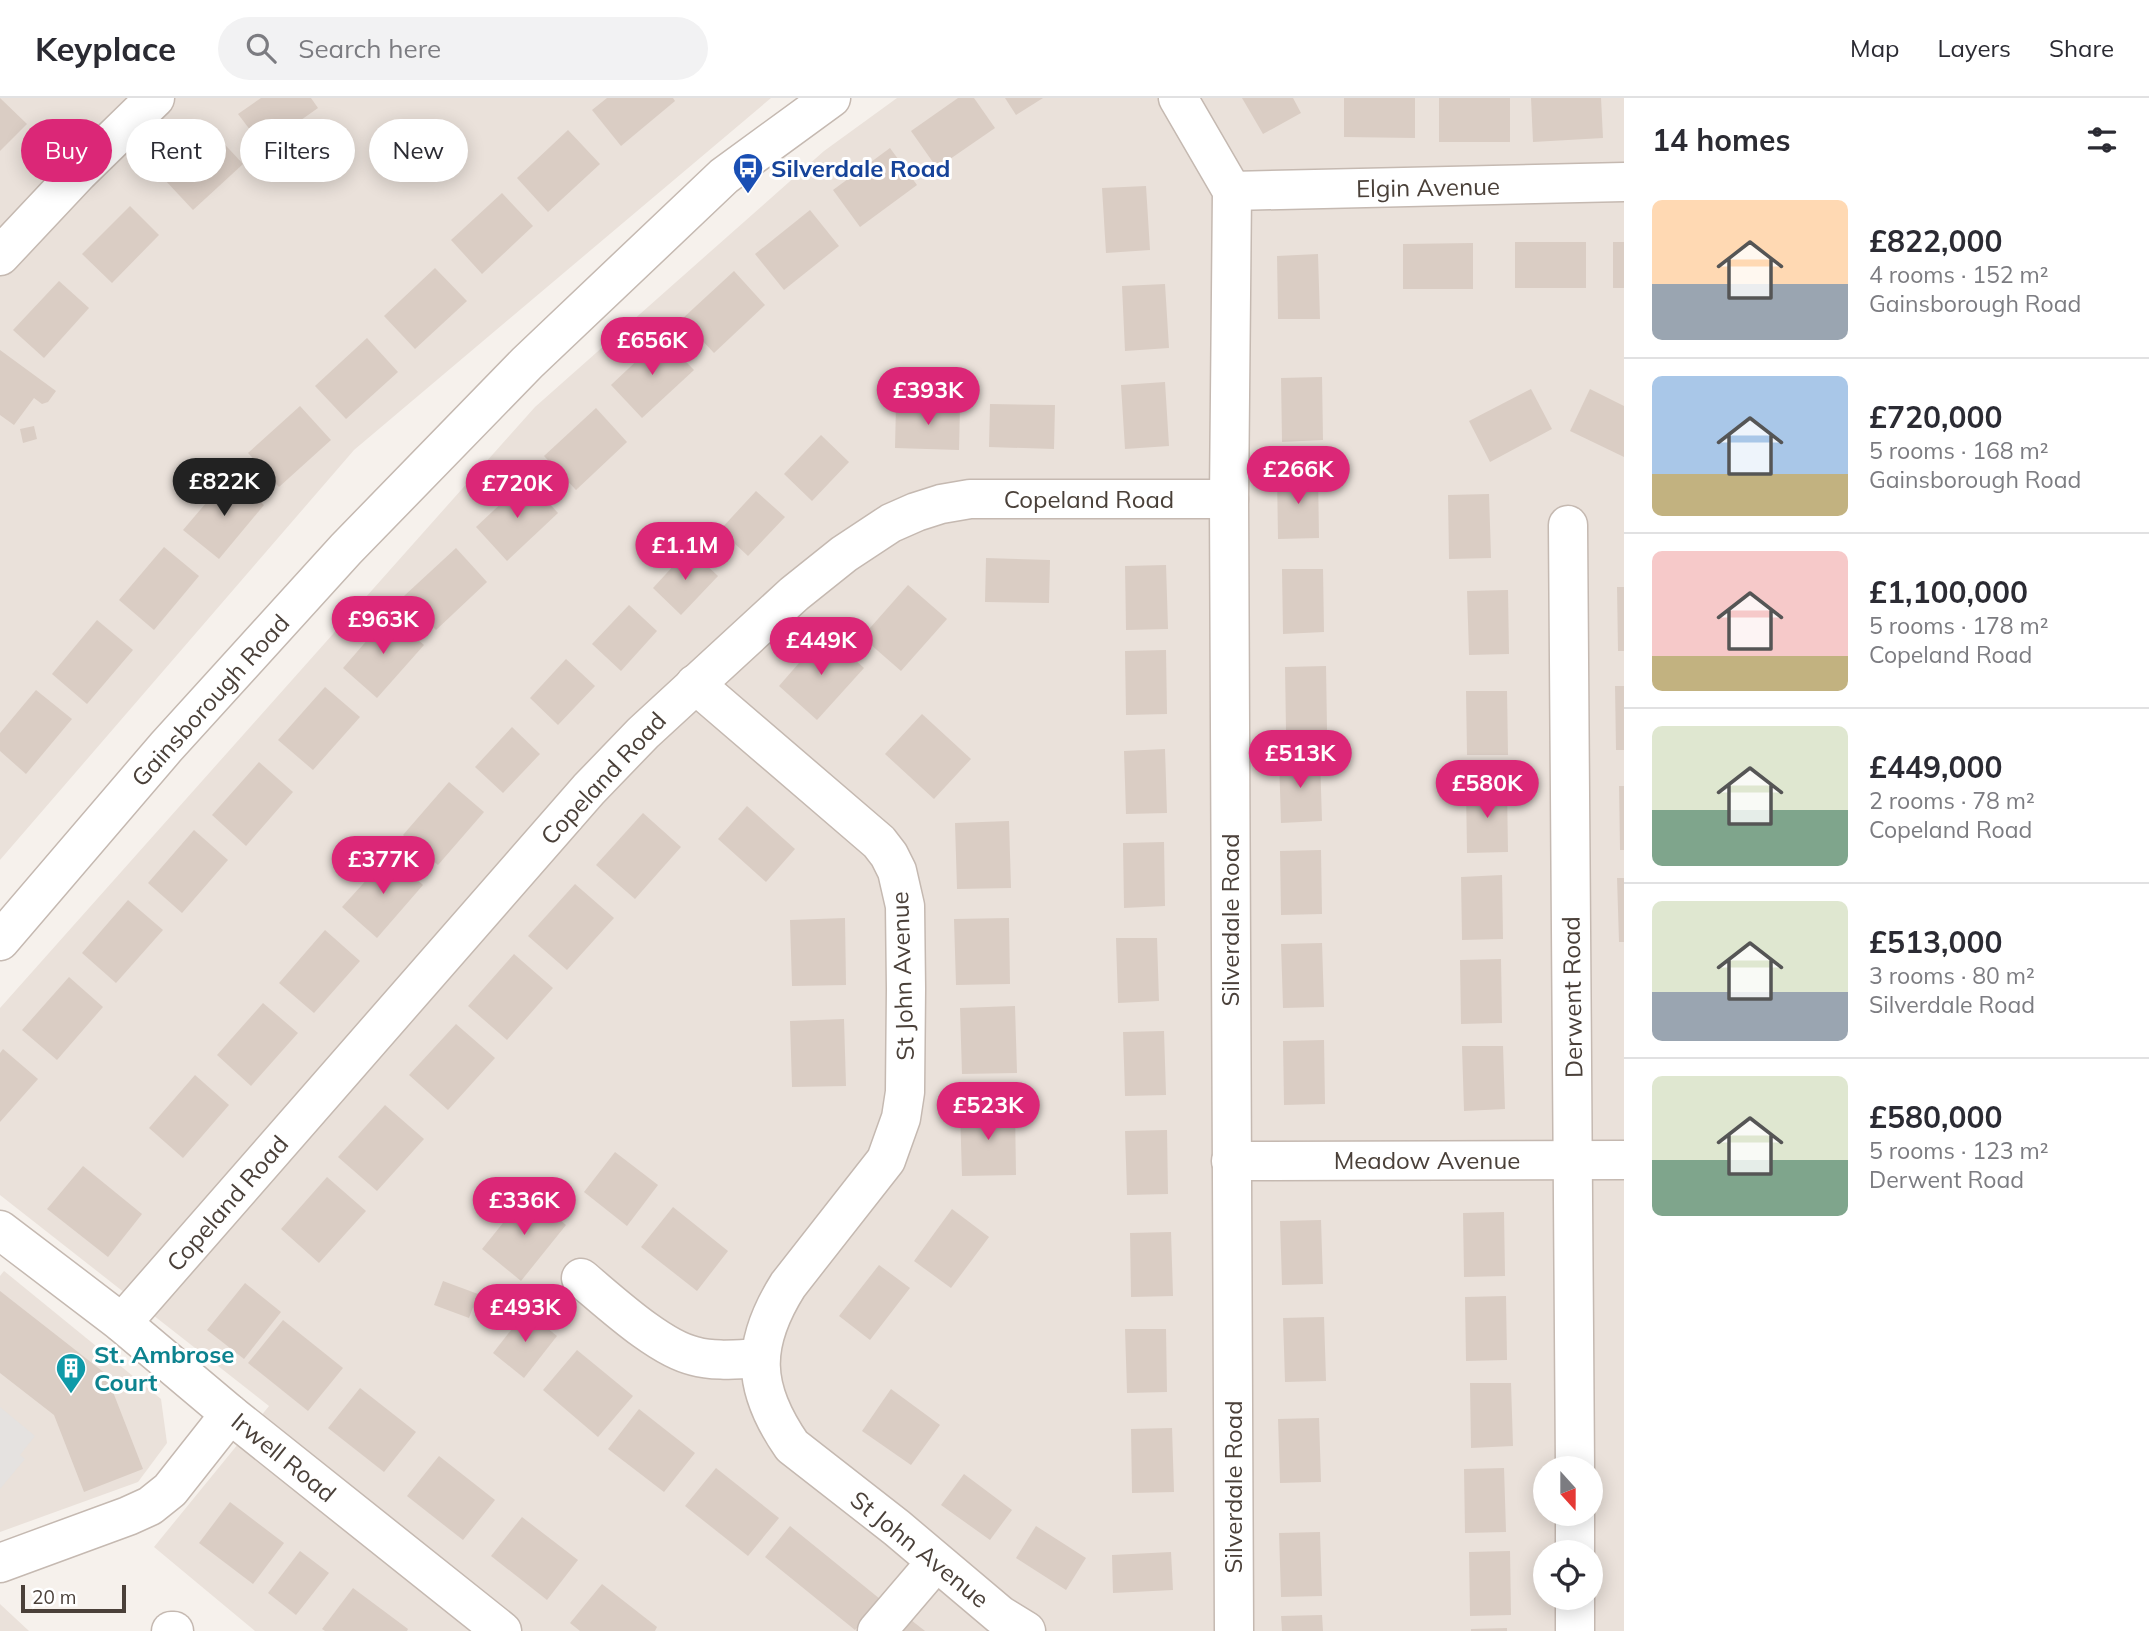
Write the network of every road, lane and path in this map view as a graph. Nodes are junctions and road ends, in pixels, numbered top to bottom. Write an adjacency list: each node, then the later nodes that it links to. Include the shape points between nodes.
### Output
1 (155, 98): 6 (street)
2 (831, 98): 10 (street, Gainsborough Road, via 724,176 527,363 310,589 166,747)
3 (1178, 98): 5 (street)
4 (1624, 182): 5 (street, Elgin Avenue)
5 (1232, 191): 7 (street, Silverdale Road)
6 (0, 256)
7 (1229, 499): 9 (street, Copeland Road, via 970,499 916,512 845,554); 13 (street, Silverdale Road)
8 (1568, 525): 11 (street, Derwent Road)
9 (695, 684): 16 (street, Copeland Road, via 589,789); 17 (street, St John Avenue, via 879,842 897,870 905,906 905,1092 895,1140 872,1180 776,1304)
10 (0, 941)
11 (1574, 1159): 12 (street, Meadow Avenue); 13 (street, Meadow Avenue); 19 (street, Derwent Road)
12 (1624, 1160)
13 (1231, 1161): 26 (street, Silverdale Road)
14 (5, 1244): 16 (street, Irwell Road)
15 (605, 1286): 17 (street, via 661,1341 679,1352 719,1360)
16 (122, 1323): 18 (street, Irwell Road)
17 (760, 1358): 20 (street, St John Avenue, via 774,1416 792,1446)
18 (230, 1414): 21 (street, via 170,1490 149,1506); 23 (street, Irwell Road)
19 (1575, 1456)
20 (936, 1562): 24 (street); 25 (street, St John Avenue)
21 (0, 1563)
22 (1575, 1610): 27 (street)
23 (502, 1631)
24 (877, 1631)
25 (1026, 1631)
26 (1234, 1631)
27 (1575, 1631)

